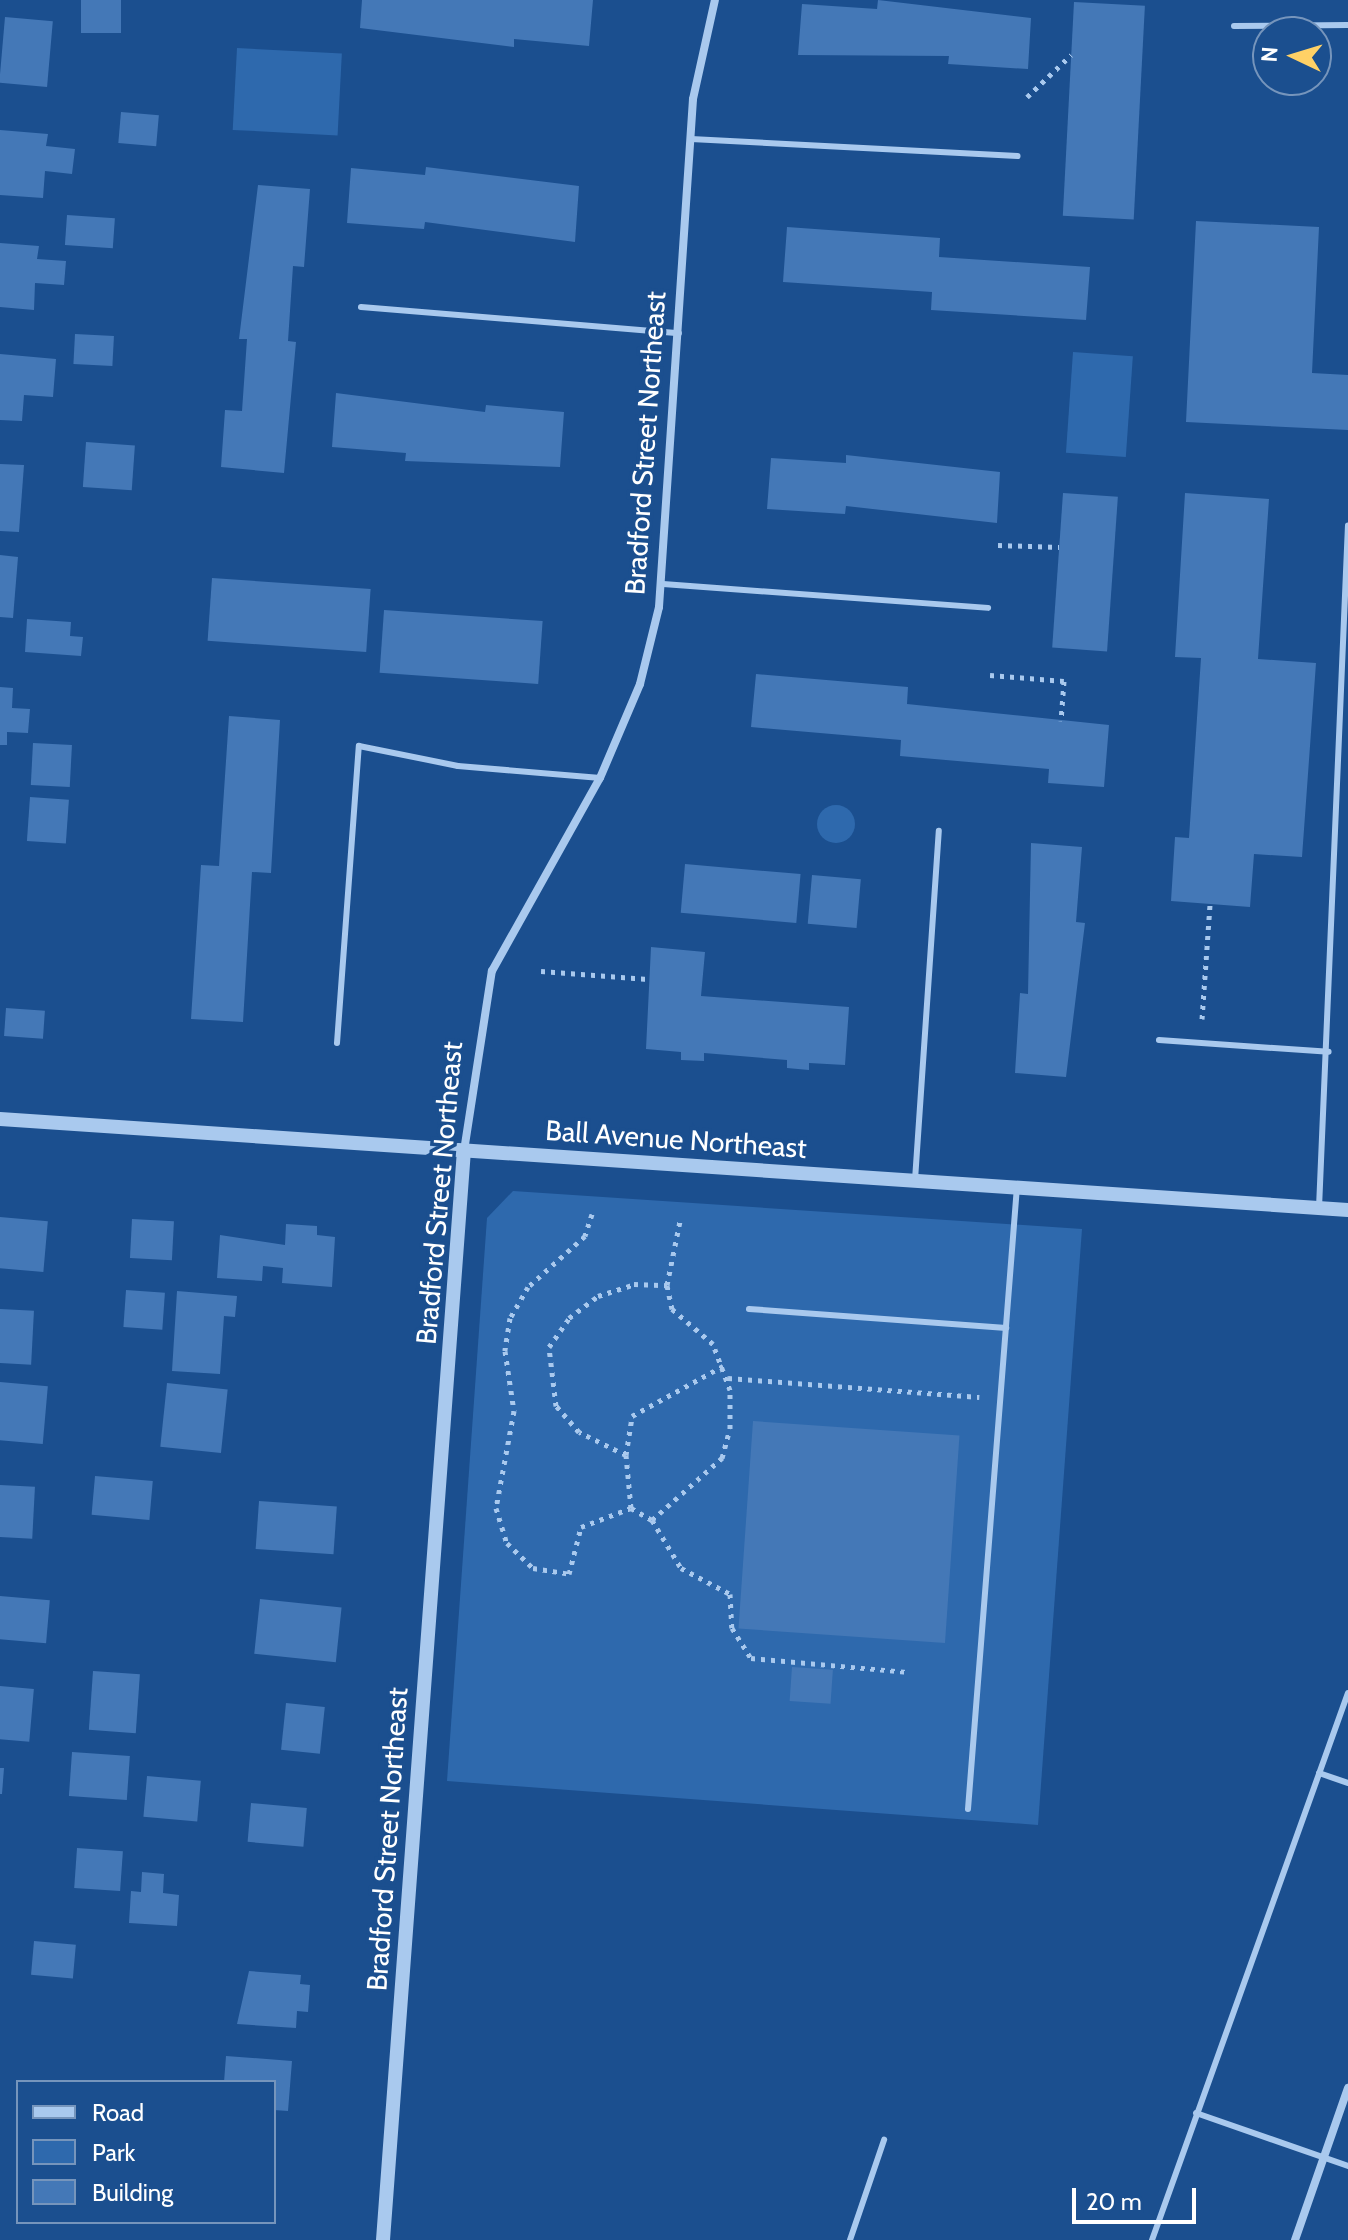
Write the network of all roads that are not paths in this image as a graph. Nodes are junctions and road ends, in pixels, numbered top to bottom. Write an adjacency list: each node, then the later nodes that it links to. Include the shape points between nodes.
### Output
1 (715, 0): 4 (street, Bradford Street Northeast, via 700,51)
2 (1348, 25): 3 (lane)
3 (1234, 26)
4 (691, 139): 5 (lane); 7 (street, Bradford Street Northeast)
5 (1018, 156)
6 (361, 307): 7 (lane)
7 (679, 333): 9 (street, Bradford Street Northeast)
8 (1348, 526): 15 (lane, via 1332,793)
9 (663, 584): 10 (lane); 11 (street, Bradford Street Northeast, via 640,684)
10 (988, 608)
11 (600, 778): 14 (lane, via 458,766 359,746); 17 (street, Bradford Street Northeast, via 492,971)
12 (939, 831): 18 (lane)
13 (1159, 1040): 15 (lane)
14 (337, 1043)
15 (1329, 1052): 20 (lane)
16 (0, 1119): 17 (street, Ball Avenue Northeast)
17 (464, 1151): 18 (street, Ball Avenue Northeast); 33 (street, Bradford Street Northeast)
18 (915, 1180): 19 (street, Ball Avenue Northeast)
19 (1017, 1187): 20 (street, Ball Avenue Northeast); 23 (lane)
20 (1319, 1208): 21 (street, Ball Avenue Northeast)
21 (1348, 1210)
22 (749, 1309): 23 (lane)
23 (1006, 1328): 27 (lane)
24 (1348, 1693): 25 (lane)
25 (1319, 1773): 26 (lane); 29 (lane)
26 (1348, 1783)
27 (968, 1809)
28 (1348, 2088): 31 (street)
29 (1196, 2113): 31 (lane); 35 (lane)
30 (884, 2140): 34 (lane)
31 (1324, 2158): 32 (lane); 36 (street)
32 (1348, 2166)
33 (383, 2240)
34 (850, 2240)
35 (1152, 2240)
36 (1295, 2240)

